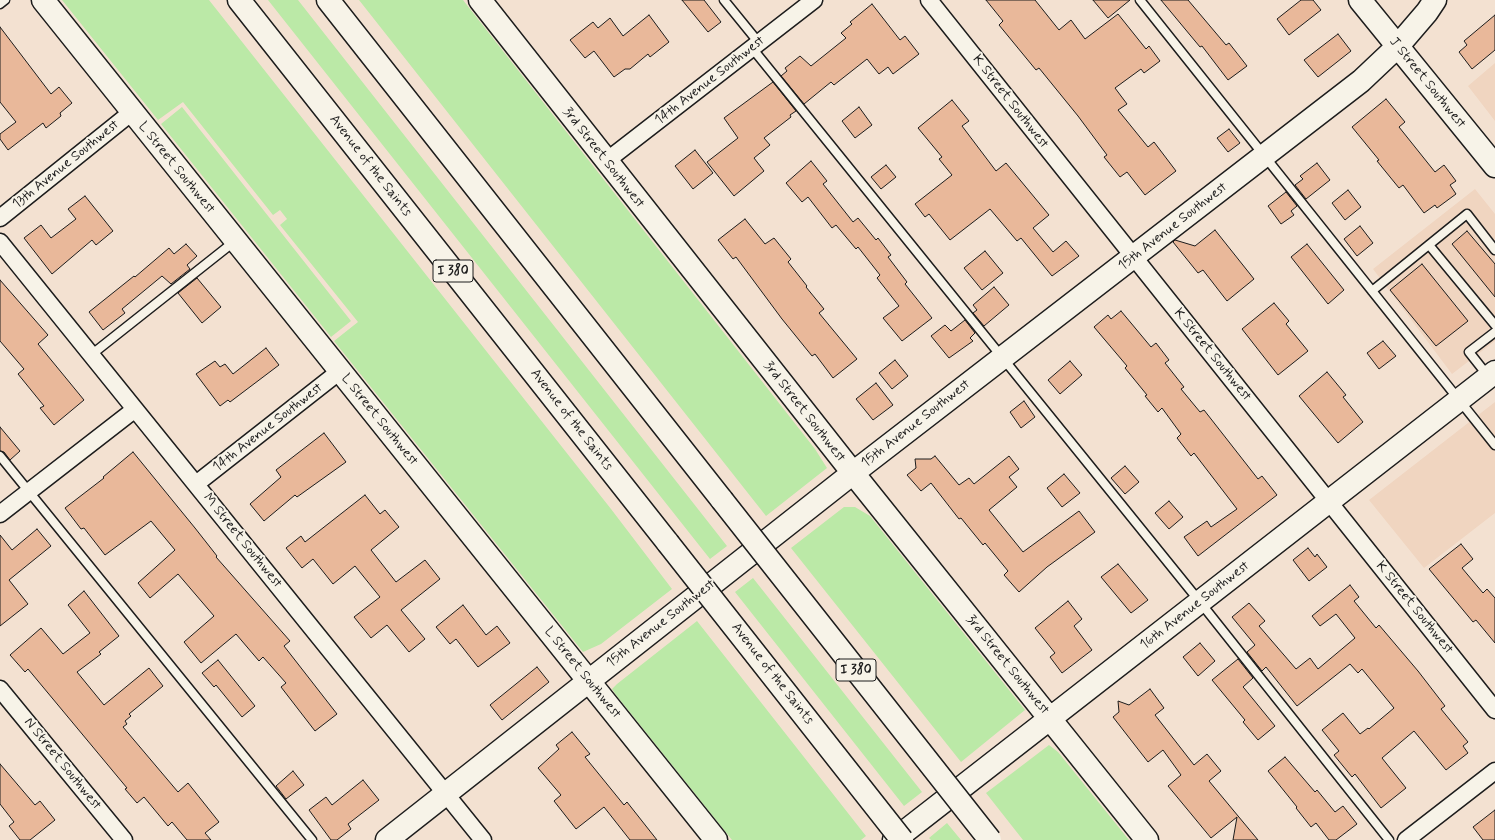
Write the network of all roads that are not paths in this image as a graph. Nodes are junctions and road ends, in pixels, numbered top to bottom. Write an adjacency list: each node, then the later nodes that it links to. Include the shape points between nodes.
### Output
1 (5, 0): 12 (lane)
2 (43, 0): 15 (main road, L Street Southwest)
3 (239, 0): 54 (main road, Avenue of the Saints / I 380, bridge)
4 (328, 0): 55 (main road, I 380, bridge)
5 (480, 0): 17 (main road, 3rd Street Southwest)
6 (724, 0): 13 (lane)
7 (814, 0): 13 (street, 14th Avenue Southwest)
8 (929, 0): 24 (street, K Street Southwest)
9 (1140, 0): 16 (lane)
10 (1360, 0): 14 (main road, J Street Southwest)
11 (1435, 0): 14 (main road, 15th Avenue Southwest)
12 (0, 4)
13 (756, 45): 17 (street, 14th Avenue Southwest); 29 (lane)
14 (1398, 47): 16 (main road, 15th Avenue Southwest, via 1361,82); 18 (main road, J Street Southwest)
15 (132, 112): 19 (street, 13th Avenue Southwest); 20 (main road, L Street Southwest)
16 (1265, 156): 24 (main road, 15th Avenue Southwest); 25 (lane)
17 (605, 162): 36 (main road, 3rd Street Southwest)
18 (1495, 166)
19 (0, 218)
20 (235, 241): 28 (lane); 30 (main road, L Street Southwest)
21 (0, 242): 28 (street, M Street Southwest)
22 (1429, 245): 23 (lane, via 1467,214); 25 (lane); 26 (lane)
23 (1495, 250)
24 (1134, 257): 29 (main road, 15th Avenue Southwest); 39 (street, K Street Southwest)
25 (1372, 291): 32 (lane)
26 (1495, 325)
27 (1495, 332): 31 (lane, via 1469,352)
28 (92, 356): 33 (street, M Street Southwest)
29 (1002, 358): 36 (main road, 15th Avenue Southwest); 41 (lane)
30 (340, 371): 37 (street, 14th Avenue Southwest); 42 (main road, L Street Southwest)
31 (1492, 375): 32 (main road, 16th Avenue Southwest)
32 (1459, 400): 34 (lane); 39 (main road, 16th Avenue Southwest)
33 (134, 410): 37 (street, M Street Southwest); 38 (street)
34 (1495, 446)
35 (0, 456): 38 (lane)
36 (853, 473): 42 (main road, 15th Avenue Southwest); 45 (main road, 3rd Street Southwest)
37 (196, 484): 47 (street, M Street Southwest)
38 (29, 491): 40 (street); 49 (lane)
39 (1329, 502): 41 (main road, 16th Avenue Southwest); 44 (street, K Street Southwest)
40 (0, 514)
41 (1200, 602): 45 (main road, 16th Avenue Southwest); 57 (lane)
42 (588, 681): 47 (main road, 15th Avenue Southwest); 52 (main road, L Street Southwest)
43 (0, 688): 48 (street, N Street Southwest)
44 (1495, 710)
45 (1050, 719): 53 (main road, 16th Avenue Southwest); 56 (main road, 3rd Street Southwest)
46 (1495, 771): 58 (street)
47 (446, 794): 50 (main road, 15th Avenue Southwest); 51 (street, M Street Southwest)
48 (124, 840)
49 (312, 840)
50 (387, 840)
51 (483, 840)
52 (716, 840)
53 (894, 840)
54 (902, 840)
55 (990, 840)
56 (1147, 840)
57 (1389, 840)
58 (1406, 840)

